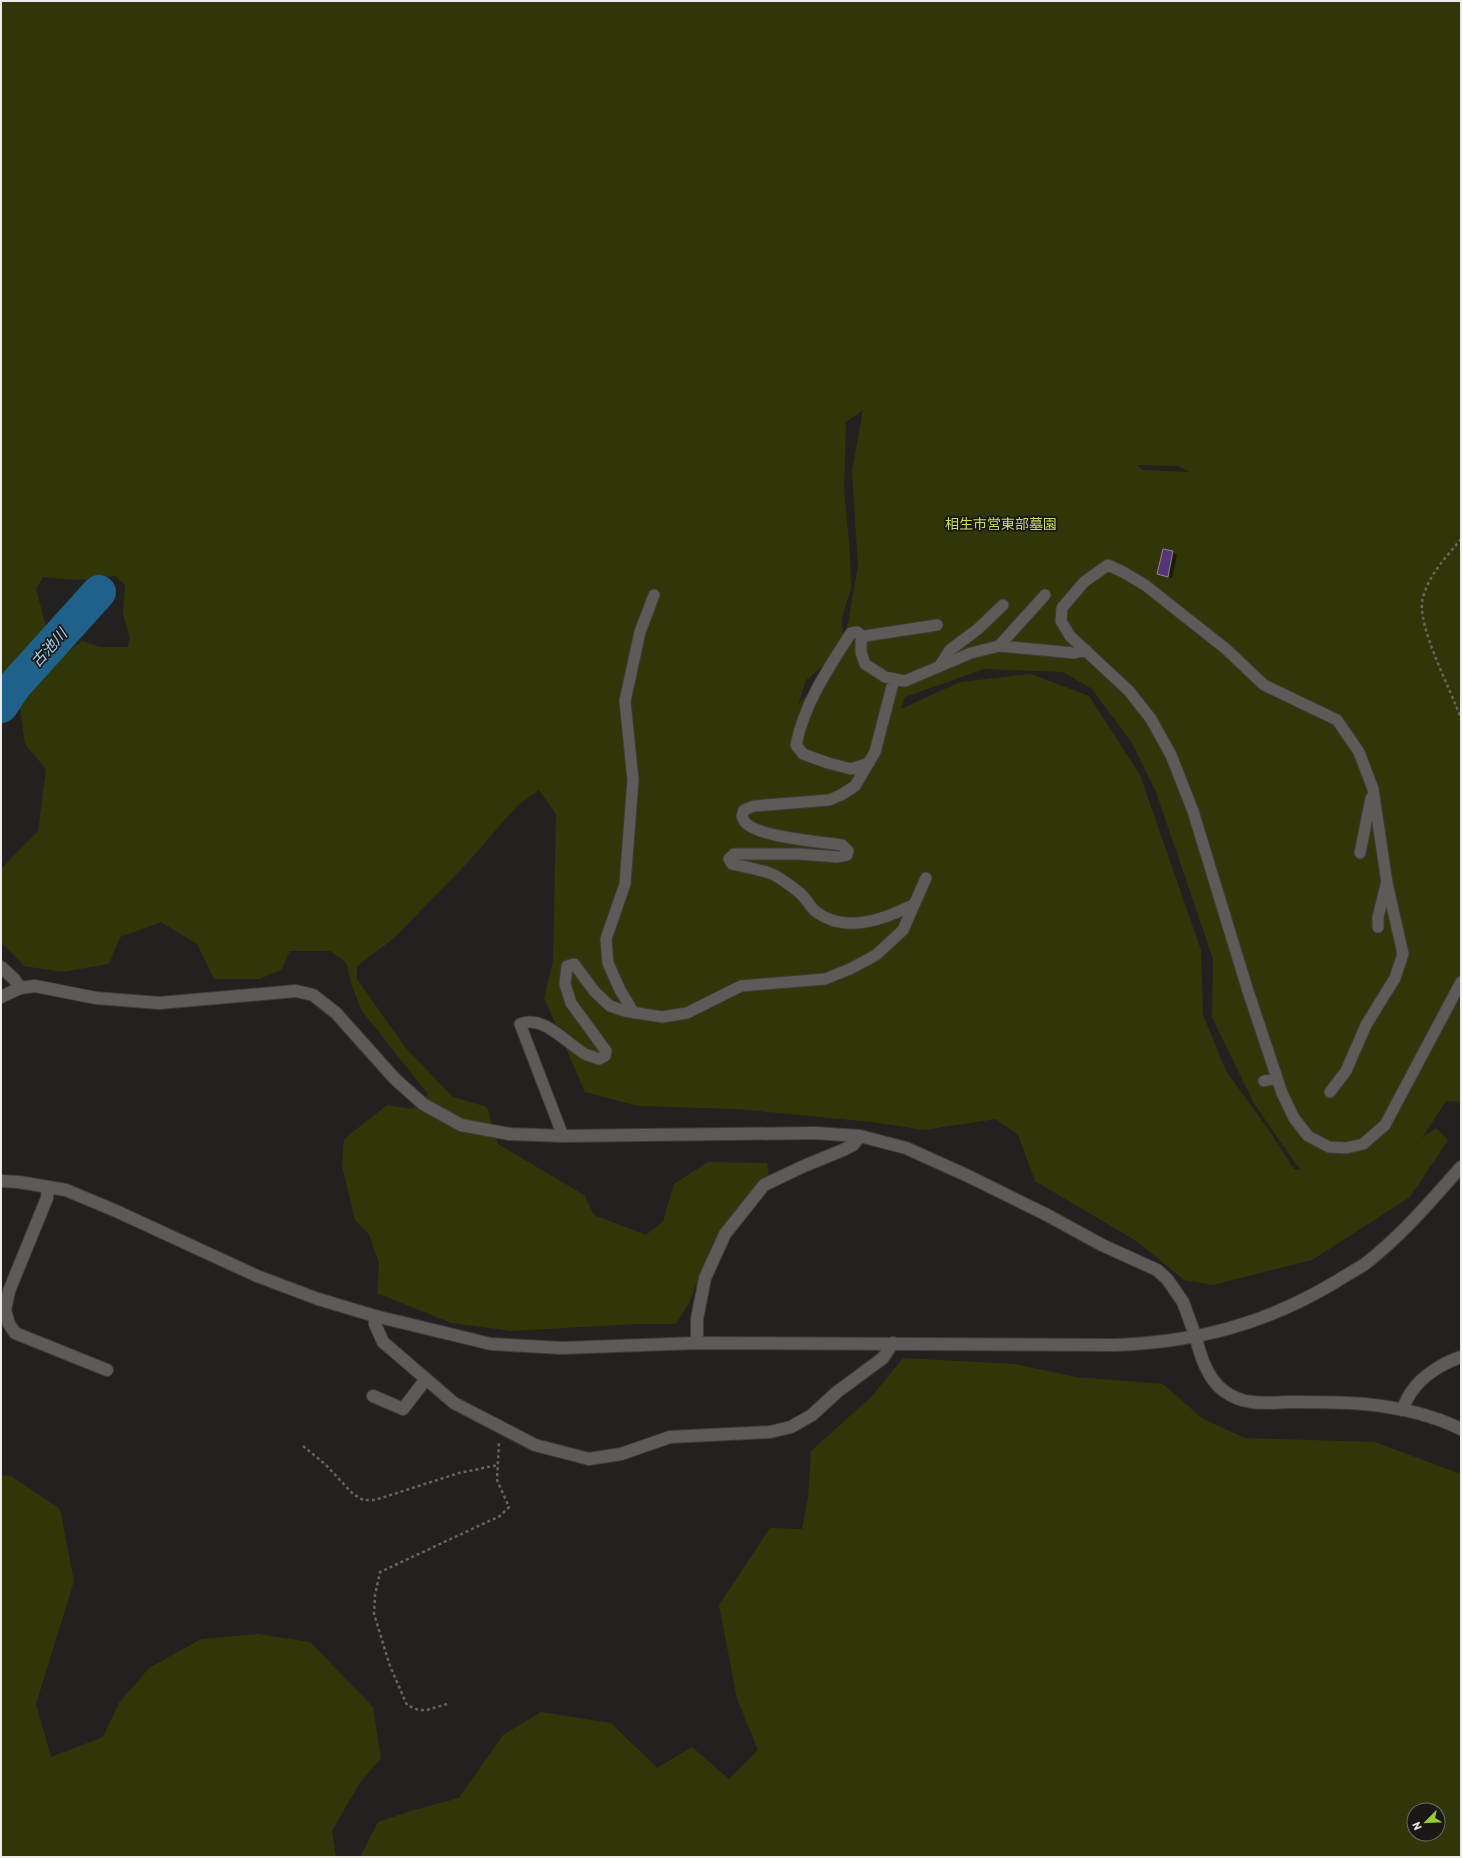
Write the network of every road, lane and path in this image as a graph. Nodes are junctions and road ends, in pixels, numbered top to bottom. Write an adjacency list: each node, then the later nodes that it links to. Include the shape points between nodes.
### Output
1 (1461, 539): 11 (path, via 1436,569 1422,598 1423,618 1435,656)
2 (654, 594): 23 (lane, via 640,632 624,701 633,788 625,884 606,940 608,963)
3 (1045, 596): 7 (lane)
4 (1002, 605): 9 (lane, via 978,629 950,650)
5 (937, 625): 6 (lane)
6 (864, 637): 10 (lane, via 861,640 861,652 865,664 885,677); 12 (lane, via 857,632 851,633 825,672 800,728 796,745 803,754 851,769)
7 (999, 646): 8 (lane, via 1074,653); 9 (lane, via 971,653)
8 (1086, 650): 13 (lane, via 1070,636 1061,622 1062,608 1084,582 1108,565 1145,585 1226,650 1264,685 1336,720 1359,752); 24 (lane, via 1129,690 1151,719 1170,755 1193,811)
9 (939, 667): 10 (lane, via 905,681)
10 (894, 679): 12 (lane, via 875,752)
11 (1461, 719)
12 (869, 763): 17 (lane, via 855,786 841,795 829,800 754,806 744,810 742,816 747,824 760,831 842,845 848,850 847,855 838,857 734,854 729,859 732,864 775,875 801,894 814,910 830,921 847,924 868,921 894,914)
13 (1373, 789): 14 (lane); 16 (lane)
14 (1360, 853)
15 (926, 878): 17 (lane)
16 (1387, 883): 18 (lane, via 1378,917); 26 (lane, via 1403,954 1395,978 1366,1025 1346,1070)
17 (913, 905): 23 (lane, via 903,930 876,955 850,970 825,979 741,986 687,1013 662,1017)
18 (1378, 927)
19 (1, 967): 21 (street)
20 (1461, 982): 24 (lane, via 1385,1125 1363,1144 1346,1148 1329,1147 1308,1136 1294,1118)
21 (20, 988): 22 (street); 27 (street, via 35,986 96,998 159,1002 296,991 313,995 336,1013 395,1079 423,1104 460,1125 510,1134)
22 (1, 997)
23 (634, 1013): 27 (lane, via 610,1006 595,992 574,964 567,966 565,984 570,1003 606,1051 606,1056 599,1059 585,1054 541,1024 520,1024)
24 (1277, 1078): 25 (lane)
25 (1264, 1081)
26 (1330, 1092)
27 (563, 1136): 28 (street, via 815,1133)
28 (860, 1136): 33 (street, via 906,1148 966,1175 1102,1245 1157,1270 1167,1278 1183,1302); 34 (street, via 853,1145 764,1185 725,1234 705,1278 697,1319)
29 (1461, 1167): 33 (street, via 1401,1233 1364,1264 1308,1299 1266,1317 1233,1328)
30 (1, 1181): 31 (street)
31 (48, 1187): 32 (street, via 66,1190 116,1211 257,1276 318,1299); 37 (street, via 47,1198 9,1291 6,1310 9,1324 15,1333)
32 (375, 1316): 34 (street, via 491,1344 562,1348); 38 (street, via 375,1324 383,1342)
33 (1195, 1336): 35 (street, via 1115,1345); 40 (street, via 1214,1381 1236,1398 1253,1402 1359,1404)
34 (697, 1343): 35 (street)
35 (893, 1343): 41 (street, via 883,1358 837,1392 812,1415 791,1427 770,1432 670,1437 621,1454 590,1459 535,1445)
36 (1461, 1358): 40 (street, via 1442,1365 1425,1377 1412,1391)
37 (107, 1370)
38 (426, 1379): 39 (street, via 403,1409); 41 (street, via 454,1403)
39 (373, 1396)
40 (1402, 1410): 42 (street, via 1446,1422)
41 (499, 1426): 44 (path)
42 (1461, 1429)
43 (303, 1446): 44 (path, via 325,1464 353,1494 363,1500 375,1500 459,1473)
44 (498, 1465): 45 (path, via 497,1480 509,1507 500,1516 380,1572 375,1595 374,1614 390,1666 407,1705 418,1710 427,1710)
45 (447, 1704)

